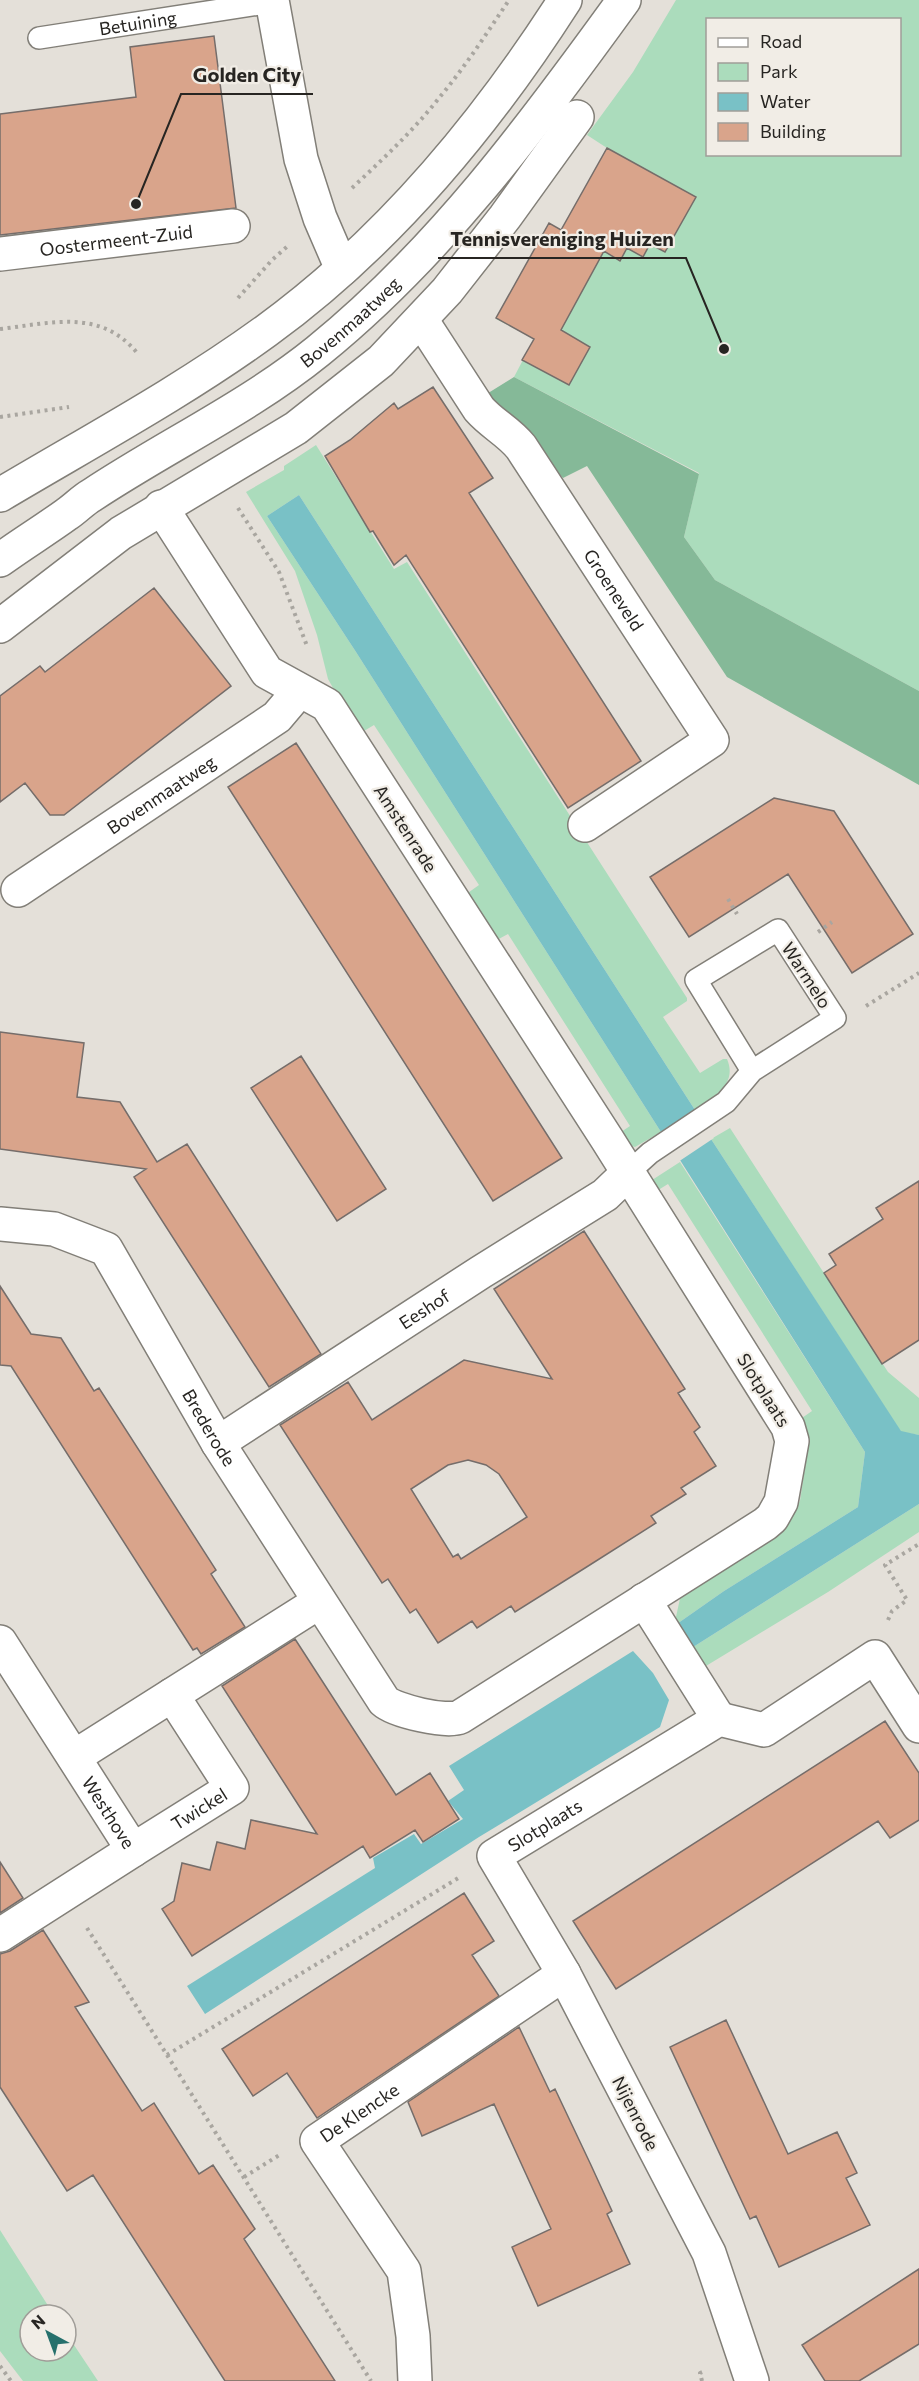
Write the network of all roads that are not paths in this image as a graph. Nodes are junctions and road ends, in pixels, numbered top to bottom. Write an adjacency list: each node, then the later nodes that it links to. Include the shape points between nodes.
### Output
1 (565, 0): 8 (street, via 530,55 428,184)
2 (624, 0): 12 (street, Bovenmaatweg, via 460,212 356,318 275,381 91,495)
3 (272, 1): 4 (lane, Betuining); 8 (street, via 301,159)
4 (39, 38)
5 (577, 117): 9 (street, via 505,217)
6 (233, 226): 7 (street, Oostermeent-Zuid)
7 (0, 254)
8 (342, 269): 10 (street, via 223,361)
9 (422, 321): 11 (street, via 381,361 296,428); 15 (street, Groeneveld, via 479,409 521,447 712,741)
10 (0, 495)
11 (161, 507): 13 (street); 14 (street, Amstenrade, via 267,672)
12 (0, 560)
13 (0, 626)
14 (299, 691): 16 (street, Bovenmaatweg, via 277,717); 18 (street, Amstenrade, via 327,705)
15 (585, 825)
16 (18, 890)
17 (752, 1071): 17 (lane, Warmelo, via 696,980 778,930 835,1018); 18 (lane, Warmelo, via 726,1102)
18 (639, 1162): 20 (street, Eeshof, via 605,1195); 21 (street, Slotplaats, via 788,1427 792,1441 781,1502 772,1518)
19 (0, 1224): 20 (street, Brederode, via 54,1229 106,1249)
20 (218, 1443): 22 (street, Brederode)
21 (644, 1600): 25 (street, Slotplaats, via 455,1719 394,1707); 26 (street)
22 (319, 1602): 24 (street); 25 (street, Brederode)
23 (0, 1642): 28 (street, Westhove)
24 (172, 1695): 28 (street); 29 (street, Twickel, via 232,1788)
25 (380, 1695)
26 (719, 1719): 27 (street, via 764,1730 875,1658); 30 (street, Slotplaats)
27 (919, 1726)
28 (74, 1757): 29 (street, Westhove)
29 (133, 1850): 31 (street, Westhove)
30 (494, 1856): 32 (street, Nijenrode)
31 (0, 1935)
32 (564, 1974): 33 (street, De Klencke, via 317,2141 404,2271); 34 (street, Nijenrode, via 709,2253)
33 (415, 2381)
34 (752, 2381)

